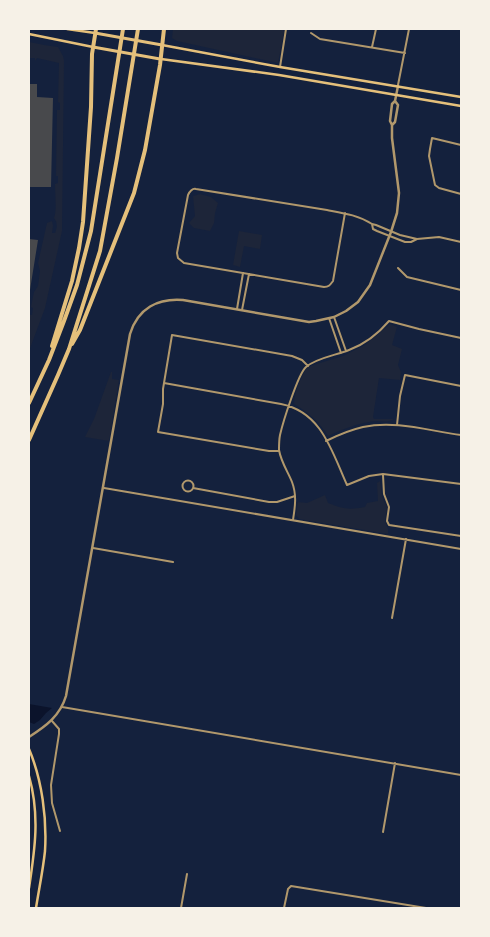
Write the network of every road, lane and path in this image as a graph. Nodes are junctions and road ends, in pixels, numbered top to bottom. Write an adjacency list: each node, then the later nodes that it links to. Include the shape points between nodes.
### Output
1 (67, 29): 8 (main road)
2 (123, 29): 41 (highway, via 92,231 77,285)
3 (138, 29): 38 (highway, via 100,252)
4 (164, 29): 11 (highway)
5 (286, 29): 16 (street)
6 (376, 29): 13 (street)
7 (409, 29): 14 (street)
8 (96, 31): 11 (main road); 12 (highway)
9 (311, 33): 13 (street, via 320,39)
10 (29, 34): 12 (main road)
11 (162, 45): 15 (highway); 16 (main road)
12 (93, 47): 15 (main road); 41 (highway, via 82,230 72,281)
13 (372, 47): 14 (street)
14 (405, 53): 17 (street)
15 (160, 59): 18 (main road); 38 (highway, via 145,150 134,193 80,330)
16 (280, 67): 17 (main road)
17 (398, 86): 18 (street); 19 (main road)
18 (396, 95): 20 (main road); 25 (street, via 398,105 392,138 399,193)
19 (461, 97)
20 (461, 106)
21 (461, 145): 22 (street, via 432,138 429,156 436,186)
22 (461, 194)
23 (345, 213): 24 (street); 30 (street, via 196,188 191,190 178,258 184,263); 31 (street, via 330,285 324,287)
24 (372, 224): 25 (street); 26 (street, via 373,229)
25 (391, 232): 26 (street); 27 (street)
26 (390, 237): 27 (street, via 405,242); 35 (street, via 366,291 353,306)
27 (417, 240): 28 (street, via 439,237)
28 (461, 242)
29 (398, 268): 32 (street, via 407,277)
30 (243, 273): 31 (street); 33 (street)
31 (249, 274): 34 (street)
32 (461, 290)
33 (237, 309): 34 (street); 54 (street, via 170,299 154,304 138,318 130,334)
34 (242, 310): 36 (street, via 301,321)
35 (334, 317): 36 (street); 39 (street)
36 (329, 318): 40 (street)
37 (461, 338): 39 (street, via 389,321 372,338)
38 (69, 350): 49 (highway)
39 (346, 351): 40 (street)
40 (341, 353): 42 (street)
41 (49, 360): 45 (highway)
42 (308, 366): 43 (street, via 292,356 172,335); 46 (street, via 300,376)
43 (164, 383): 46 (street); 51 (street, via 158,432)
44 (461, 386): 47 (street, via 405,375)
45 (29, 404)
46 (290, 406): 50 (street, via 310,418); 51 (street, via 280,435)
47 (397, 426): 48 (street); 50 (street, via 363,427)
48 (461, 435)
49 (29, 440)
50 (326, 441): 52 (street, via 347,485 364,477)
51 (279, 451): 56 (street)
52 (382, 474): 53 (street); 58 (street, via 389,524)
53 (461, 484)
54 (104, 488): 57 (street); 60 (street)
55 (193, 488): 55 (street, via 190,480 182,487 188,491); 56 (street, via 269,502)
56 (295, 496): 57 (street)
57 (293, 520): 59 (street)
58 (461, 536)
59 (406, 539): 61 (street); 63 (street)
60 (93, 548): 62 (street); 64 (street)
61 (461, 548)
62 (173, 562)
63 (392, 618)
64 (62, 708): 65 (street); 68 (street)
65 (52, 721): 66 (street); 71 (street, via 59,729 51,785)
66 (29, 737)
67 (29, 749): 75 (main road, via 39,784 45,825 44,861)
68 (395, 764): 69 (street); 72 (street)
69 (461, 775)
70 (29, 776): 74 (main road, via 36,827)
71 (60, 831)
72 (383, 832)
73 (187, 874): 76 (street)
74 (29, 888)
75 (36, 908)
76 (181, 908)
77 (284, 908): 78 (street, via 287,891 293,886)
78 (426, 908)

